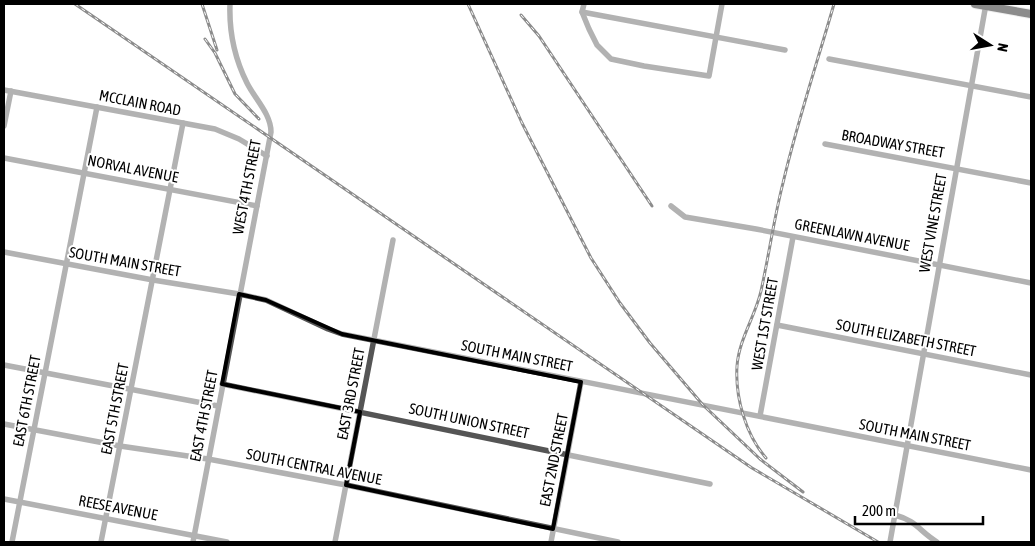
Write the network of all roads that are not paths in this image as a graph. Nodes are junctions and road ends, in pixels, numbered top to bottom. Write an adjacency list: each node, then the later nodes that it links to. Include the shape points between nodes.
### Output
1 (230, 4): 19 (street, WEST 4TH STREET, via 237,56 246,81 271,126)
2 (584, 4): 6 (street)
3 (722, 4): 8 (street)
4 (975, 4): 5 (main road)
5 (986, 5): 7 (main road); 11 (street, WEST VINE STREET)
6 (582, 12): 8 (street); 8 (street, via 602,51 611,59 630,63 709,76)
7 (1031, 14)
8 (716, 37): 9 (street)
9 (785, 50)
10 (828, 59): 11 (street)
11 (971, 85): 14 (street); 21 (street, WEST VINE STREET)
12 (4, 90): 13 (street, MCCLAIN ROAD)
13 (11, 91): 15 (street, MCCLAIN ROAD); 17 (street)
14 (1031, 97)
15 (97, 107): 16 (street, MCCLAIN ROAD); 22 (street, EAST 6TH STREET)
16 (183, 123): 19 (street, MCCLAIN ROAD, via 232,136); 24 (street, EAST 5TH STREET)
17 (4, 126)
18 (825, 144): 21 (street, BROADWAY STREET)
19 (267, 156): 25 (street, WEST 4TH STREET)
20 (4, 158): 22 (street, NORVAL AVENUE)
21 (956, 169): 23 (street, BROADWAY STREET); 31 (street, WEST VINE STREET)
22 (84, 172): 24 (street, NORVAL AVENUE); 30 (street, EAST 6TH STREET)
23 (1031, 183)
24 (170, 189): 25 (street, NORVAL AVENUE); 32 (street, EAST 5TH STREET)
25 (257, 206): 34 (street, WEST 4TH STREET)
26 (671, 206): 27 (street, GREENLAWN AVENUE, via 685,217)
27 (793, 237): 31 (street, GREENLAWN AVENUE); 35 (street, WEST 1ST STREET)
28 (393, 240): 36 (street, EAST 3RD STREET)
29 (4, 252): 30 (street, SOUTH MAIN STREET)
30 (66, 264): 32 (street, SOUTH MAIN STREET); 39 (street, EAST 6TH STREET)
31 (938, 265): 33 (street, GREENLAWN AVENUE); 37 (street, WEST VINE STREET)
32 (153, 280): 34 (street, SOUTH MAIN STREET); 43 (street, EAST 5TH STREET)
33 (1031, 283)
34 (239, 294): 36 (street, SOUTH MAIN STREET, via 266,300 328,329); 42 (street, EAST 4TH STREET)
35 (777, 325): 37 (street, SOUTH ELIZABETH STREET); 46 (street, WEST 1ST STREET)
36 (374, 340): 41 (street, SOUTH MAIN STREET); 45 (street, EAST 3RD STREET)
37 (922, 353): 40 (street, SOUTH ELIZABETH STREET); 50 (street, WEST VINE STREET)
38 (4, 364): 39 (street)
39 (45, 372): 43 (street); 48 (street, EAST 6TH STREET)
40 (1031, 375)
41 (581, 382): 46 (street, SOUTH MAIN STREET); 51 (street, EAST 2ND STREET)
42 (222, 384): 44 (street, EAST 4TH STREET); 45 (street, SOUTH UNION STREET)
43 (131, 389): 44 (street); 49 (street, EAST 5TH STREET)
44 (218, 406): 52 (street, EAST 4TH STREET)
45 (360, 412): 51 (street, SOUTH UNION STREET); 55 (street, EAST 3RD STREET)
46 (760, 416): 50 (street, SOUTH MAIN STREET)
47 (4, 424): 48 (street, SOUTH CENTRAL AVENUE)
48 (34, 430): 49 (street, SOUTH CENTRAL AVENUE); 57 (street, EAST 6TH STREET)
49 (120, 446): 52 (street, SOUTH CENTRAL AVENUE); 59 (street, EAST 5TH STREET)
50 (907, 446): 53 (street, SOUTH MAIN STREET); 58 (street, WEST VINE STREET)
51 (567, 455): 54 (street, SOUTH UNION STREET); 60 (street, EAST 2ND STREET)
52 (208, 459): 55 (street, SOUTH CENTRAL AVENUE); 61 (street, EAST 4TH STREET)
53 (1031, 470)
54 (710, 484)
55 (346, 486): 60 (street, SOUTH CENTRAL AVENUE); 65 (street, EAST 3RD STREET)
56 (4, 499): 57 (street, REESE AVENUE)
57 (20, 502): 59 (street, REESE AVENUE); 62 (street, EAST 6TH STREET)
58 (895, 515): 68 (street, WEST VINE STREET); 69 (street, via 913,522)
59 (106, 519): 61 (street, REESE AVENUE); 63 (street, EAST 5TH STREET)
60 (553, 529): 66 (street, EAST 2ND STREET); 67 (street, SOUTH CENTRAL AVENUE)
61 (193, 539): 64 (street, REESE AVENUE)
62 (12, 542)
63 (101, 542)
64 (227, 542)
65 (336, 542)
66 (551, 542)
67 (618, 542)
68 (890, 542)
69 (937, 542)

